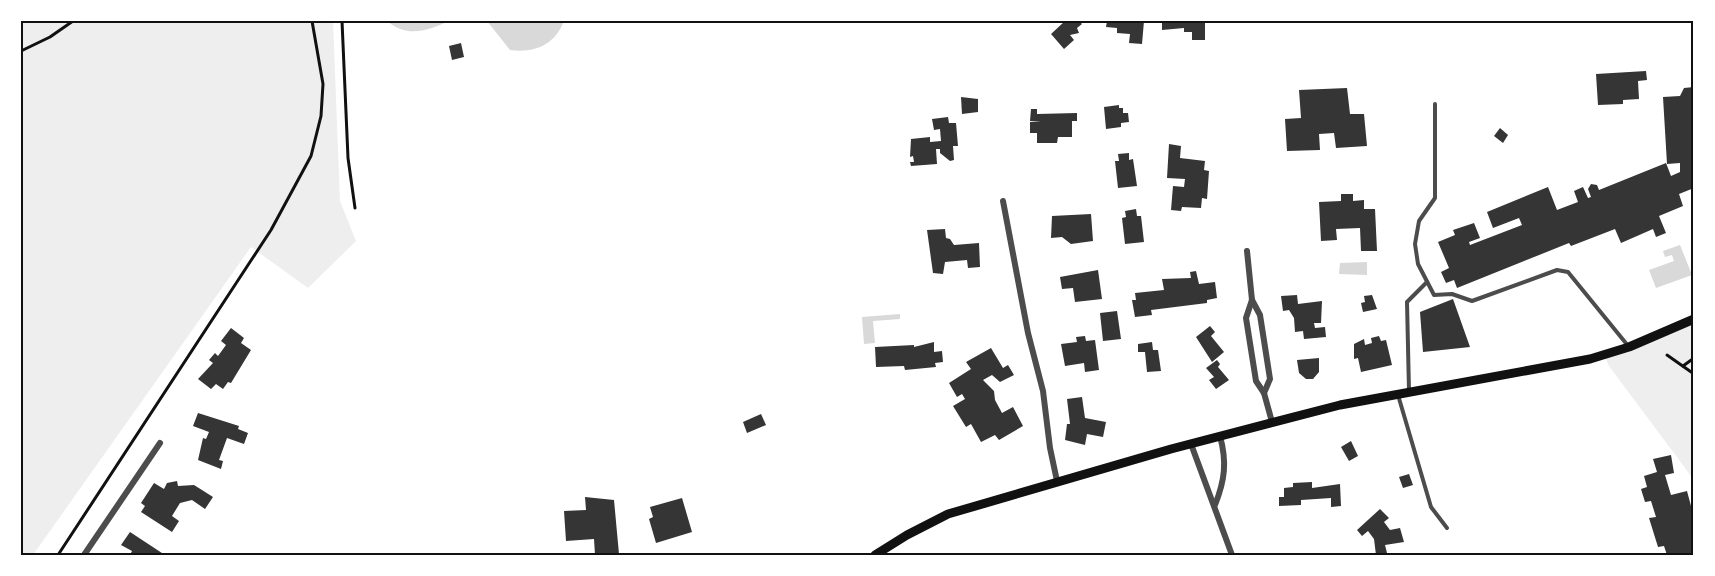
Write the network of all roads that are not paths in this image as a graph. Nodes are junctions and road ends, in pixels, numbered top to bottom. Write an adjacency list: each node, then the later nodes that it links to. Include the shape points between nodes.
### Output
1 (1435, 104): 4 (lane, via 1435,198 1419,221 1415,244 1418,264)
2 (1003, 201): 15 (street)
3 (1247, 251): 5 (street)
4 (1427, 282): 7 (lane, via 1434,295 1452,294 1472,301 1557,270 1569,272); 8 (lane, via 1407,302)
5 (1252, 300): 9 (street, via 1260,315 1270,379); 9 (street, via 1246,318 1256,381)
6 (1694, 320): 7 (main road)
7 (1629, 347): 8 (main road, via 1590,359)
8 (1409, 392): 10 (main road)
9 (1264, 393): 11 (street)
10 (1398, 394): 11 (main road); 17 (lane, via 1431,507)
11 (1272, 422): 12 (main road)
12 (1220, 436): 14 (main road); 16 (street, via 1224,485)
13 (159, 443): 18 (street)
14 (1191, 444): 15 (main road); 16 (street)
15 (1058, 481): 19 (main road, via 948,514)
16 (1215, 505): 20 (street)
17 (1447, 528)
18 (84, 555)
19 (875, 555)
20 (1232, 555)

